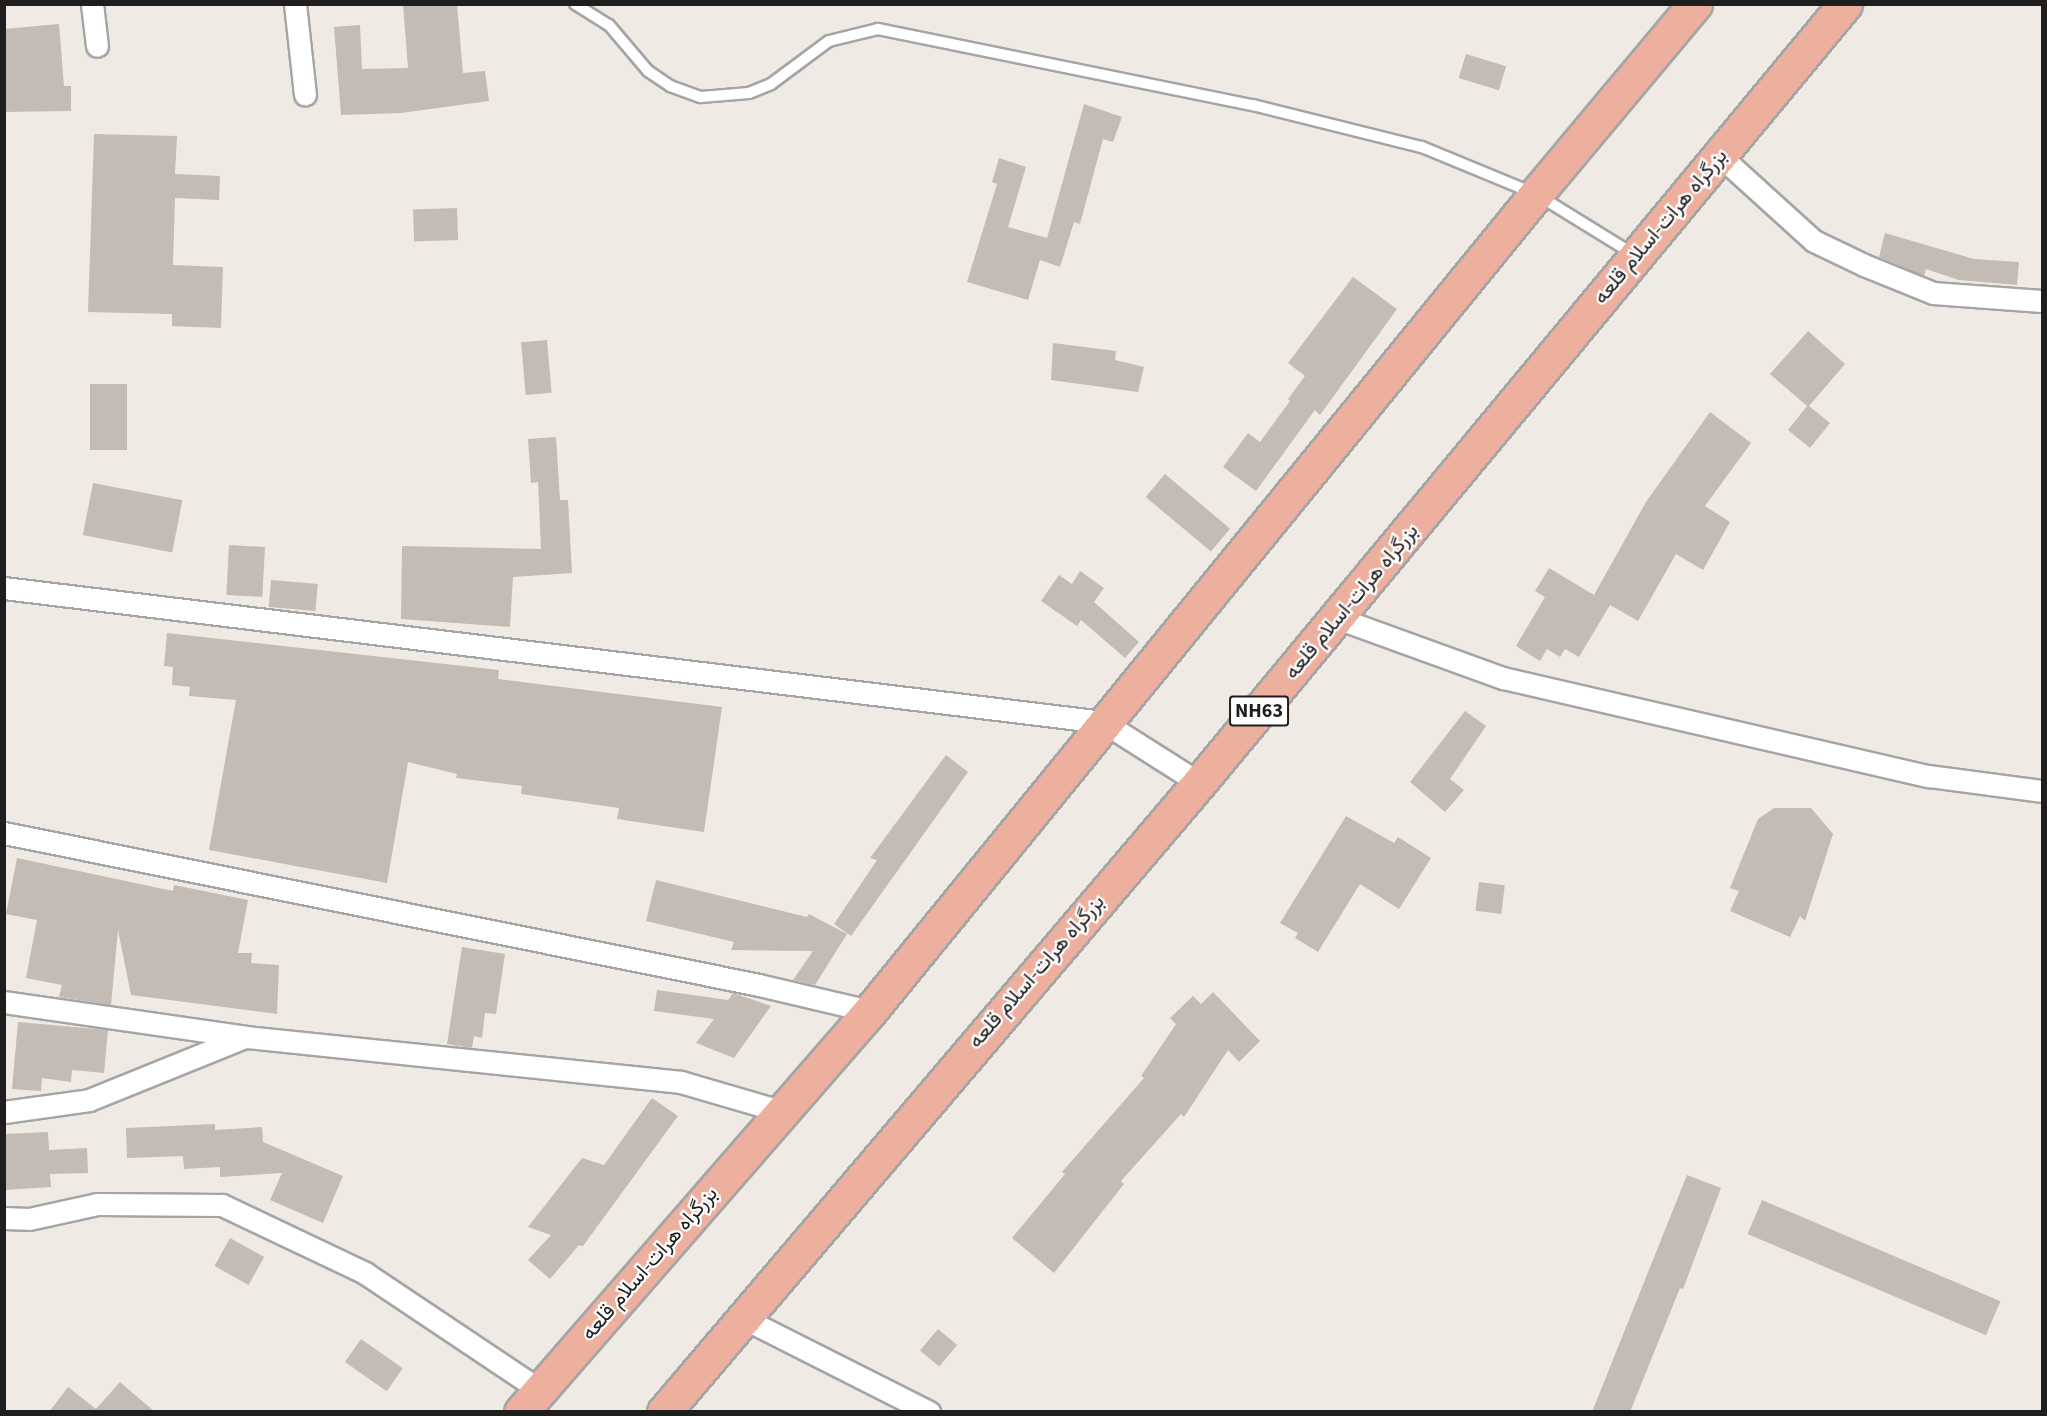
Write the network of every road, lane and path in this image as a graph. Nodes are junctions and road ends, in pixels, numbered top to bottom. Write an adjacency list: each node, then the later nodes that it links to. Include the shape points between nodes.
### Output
1 (92, 4): 6 (street)
2 (295, 4): 7 (street)
3 (575, 4): 9 (lane, via 609,25 648,71 670,86 701,97 749,93 771,84 829,41 878,29 1253,105 1422,147)
4 (1695, 4): 9 (highway, بزرگراه هرات-اسلام قلعه)
5 (1845, 4): 8 (highway, بزرگراه هرات-اسلام قلعه / NH63)
6 (96, 46)
7 (305, 94)
8 (1719, 155): 10 (highway, بزرگراه هرات-اسلام قلعه / NH63); 11 (street, via 1814,241 1864,266 1933,293)
9 (1536, 194): 10 (lane); 14 (highway, بزرگراه هرات-اسلام قلعه)
10 (1636, 256): 13 (highway, بزرگراه هرات-اسلام قلعه / NH63)
11 (2043, 301)
12 (4, 588): 14 (street)
13 (1337, 618): 15 (highway, بزرگراه هرات-اسلام قلعه / NH63); 16 (street, via 1503,678 1929,776)
14 (1103, 722): 15 (street); 19 (highway, بزرگراه هرات-اسلام قلعه)
15 (1199, 783): 24 (highway, بزرگراه هرات-اسلام قلعه / NH63)
16 (2043, 791)
17 (4, 833): 19 (street)
18 (4, 1002): 20 (street)
19 (870, 1011): 21 (highway, بزرگراه هرات-اسلام قلعه)
20 (246, 1037): 21 (street, via 681,1082); 22 (street, via 89,1100)
21 (780, 1111): 25 (highway, بزرگراه هرات-اسلام قلعه)
22 (4, 1112)
23 (4, 1218): 25 (street, via 29,1219 97,1204 222,1205 365,1274)
24 (741, 1317): 26 (highway, بزرگراه هرات-اسلام قلعه / NH63); 27 (street)
25 (531, 1401)
26 (664, 1412)
27 (929, 1412)

